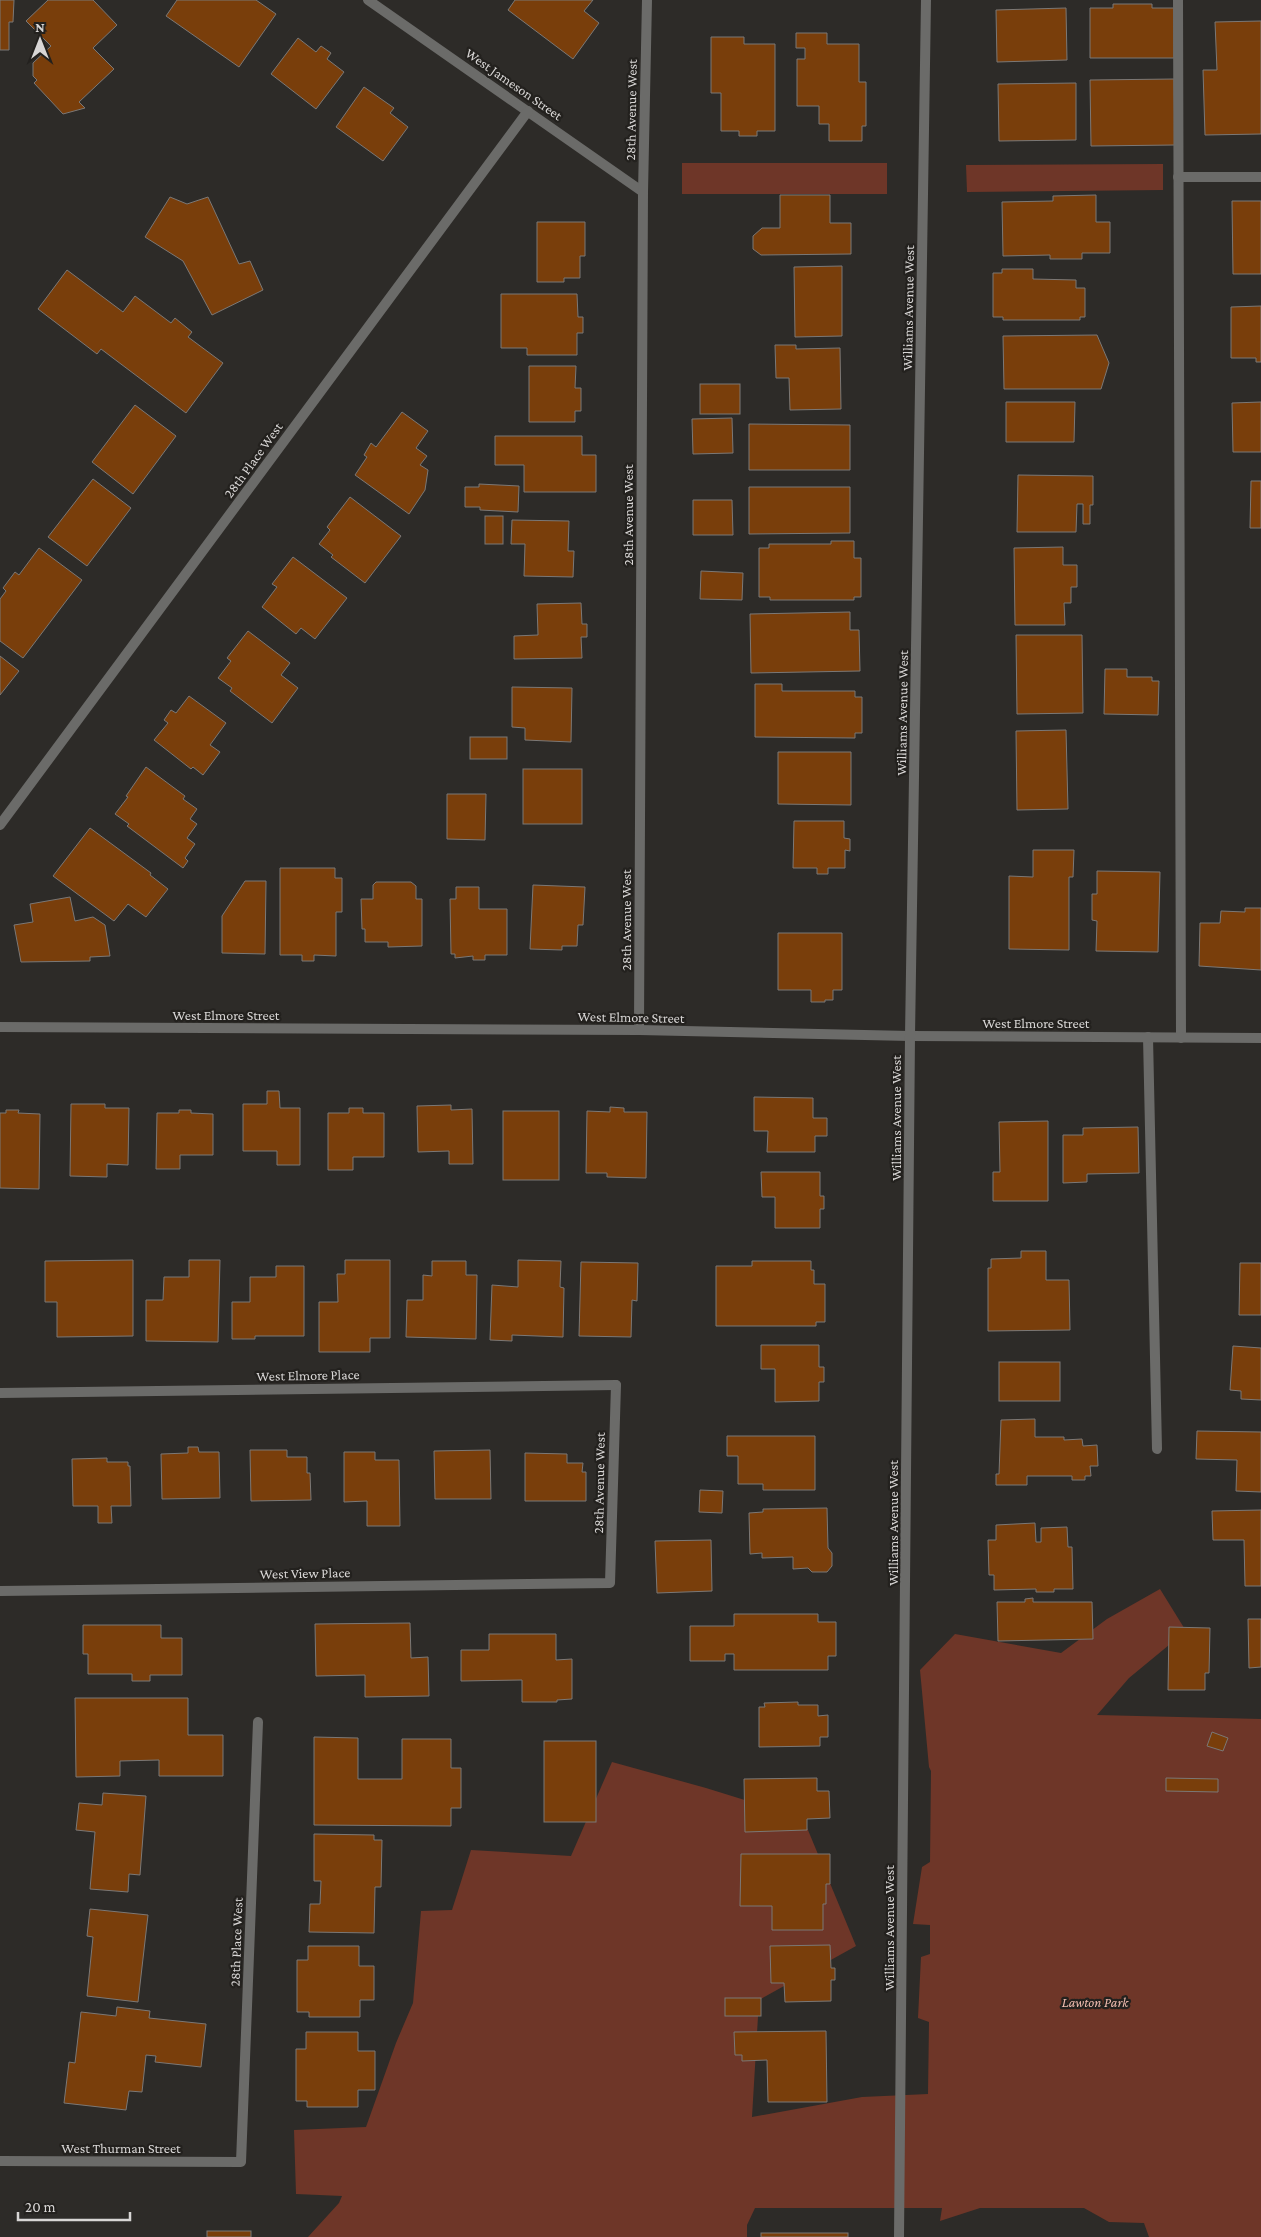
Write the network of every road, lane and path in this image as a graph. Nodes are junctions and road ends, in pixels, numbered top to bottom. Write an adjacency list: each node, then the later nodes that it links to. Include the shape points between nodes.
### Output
1 (368, 0): 5 (street, West Jameson Street)
2 (646, 0): 8 (street, 28th Avenue West)
3 (926, 0): 12 (street, Williams Avenue West)
4 (1178, 0): 6 (street)
5 (528, 111): 8 (street, West Jameson Street); 9 (street, 28th Place West)
6 (1178, 176): 7 (street); 14 (street)
7 (1261, 176)
8 (643, 192): 11 (street, 28th Avenue West)
9 (0, 825)
10 (0, 1027): 11 (street, West Elmore Street)
11 (639, 1030): 12 (street, West Elmore Street)
12 (910, 1036): 13 (street, West Elmore Street); 24 (street, Williams Avenue West)
13 (1148, 1037): 14 (street, West Elmore Street); 18 (street)
14 (1181, 1038): 15 (street, West Elmore Street)
15 (1261, 1038)
16 (616, 1384): 17 (street, West Elmore Place); 19 (street, 28th Avenue West)
17 (0, 1393)
18 (1157, 1448)
19 (610, 1583): 20 (street, West View Place)
20 (0, 1591)
21 (258, 1722): 23 (street, 28th Place West)
22 (0, 2161): 23 (street, West Thurman Street)
23 (241, 2162)
24 (900, 2237)

